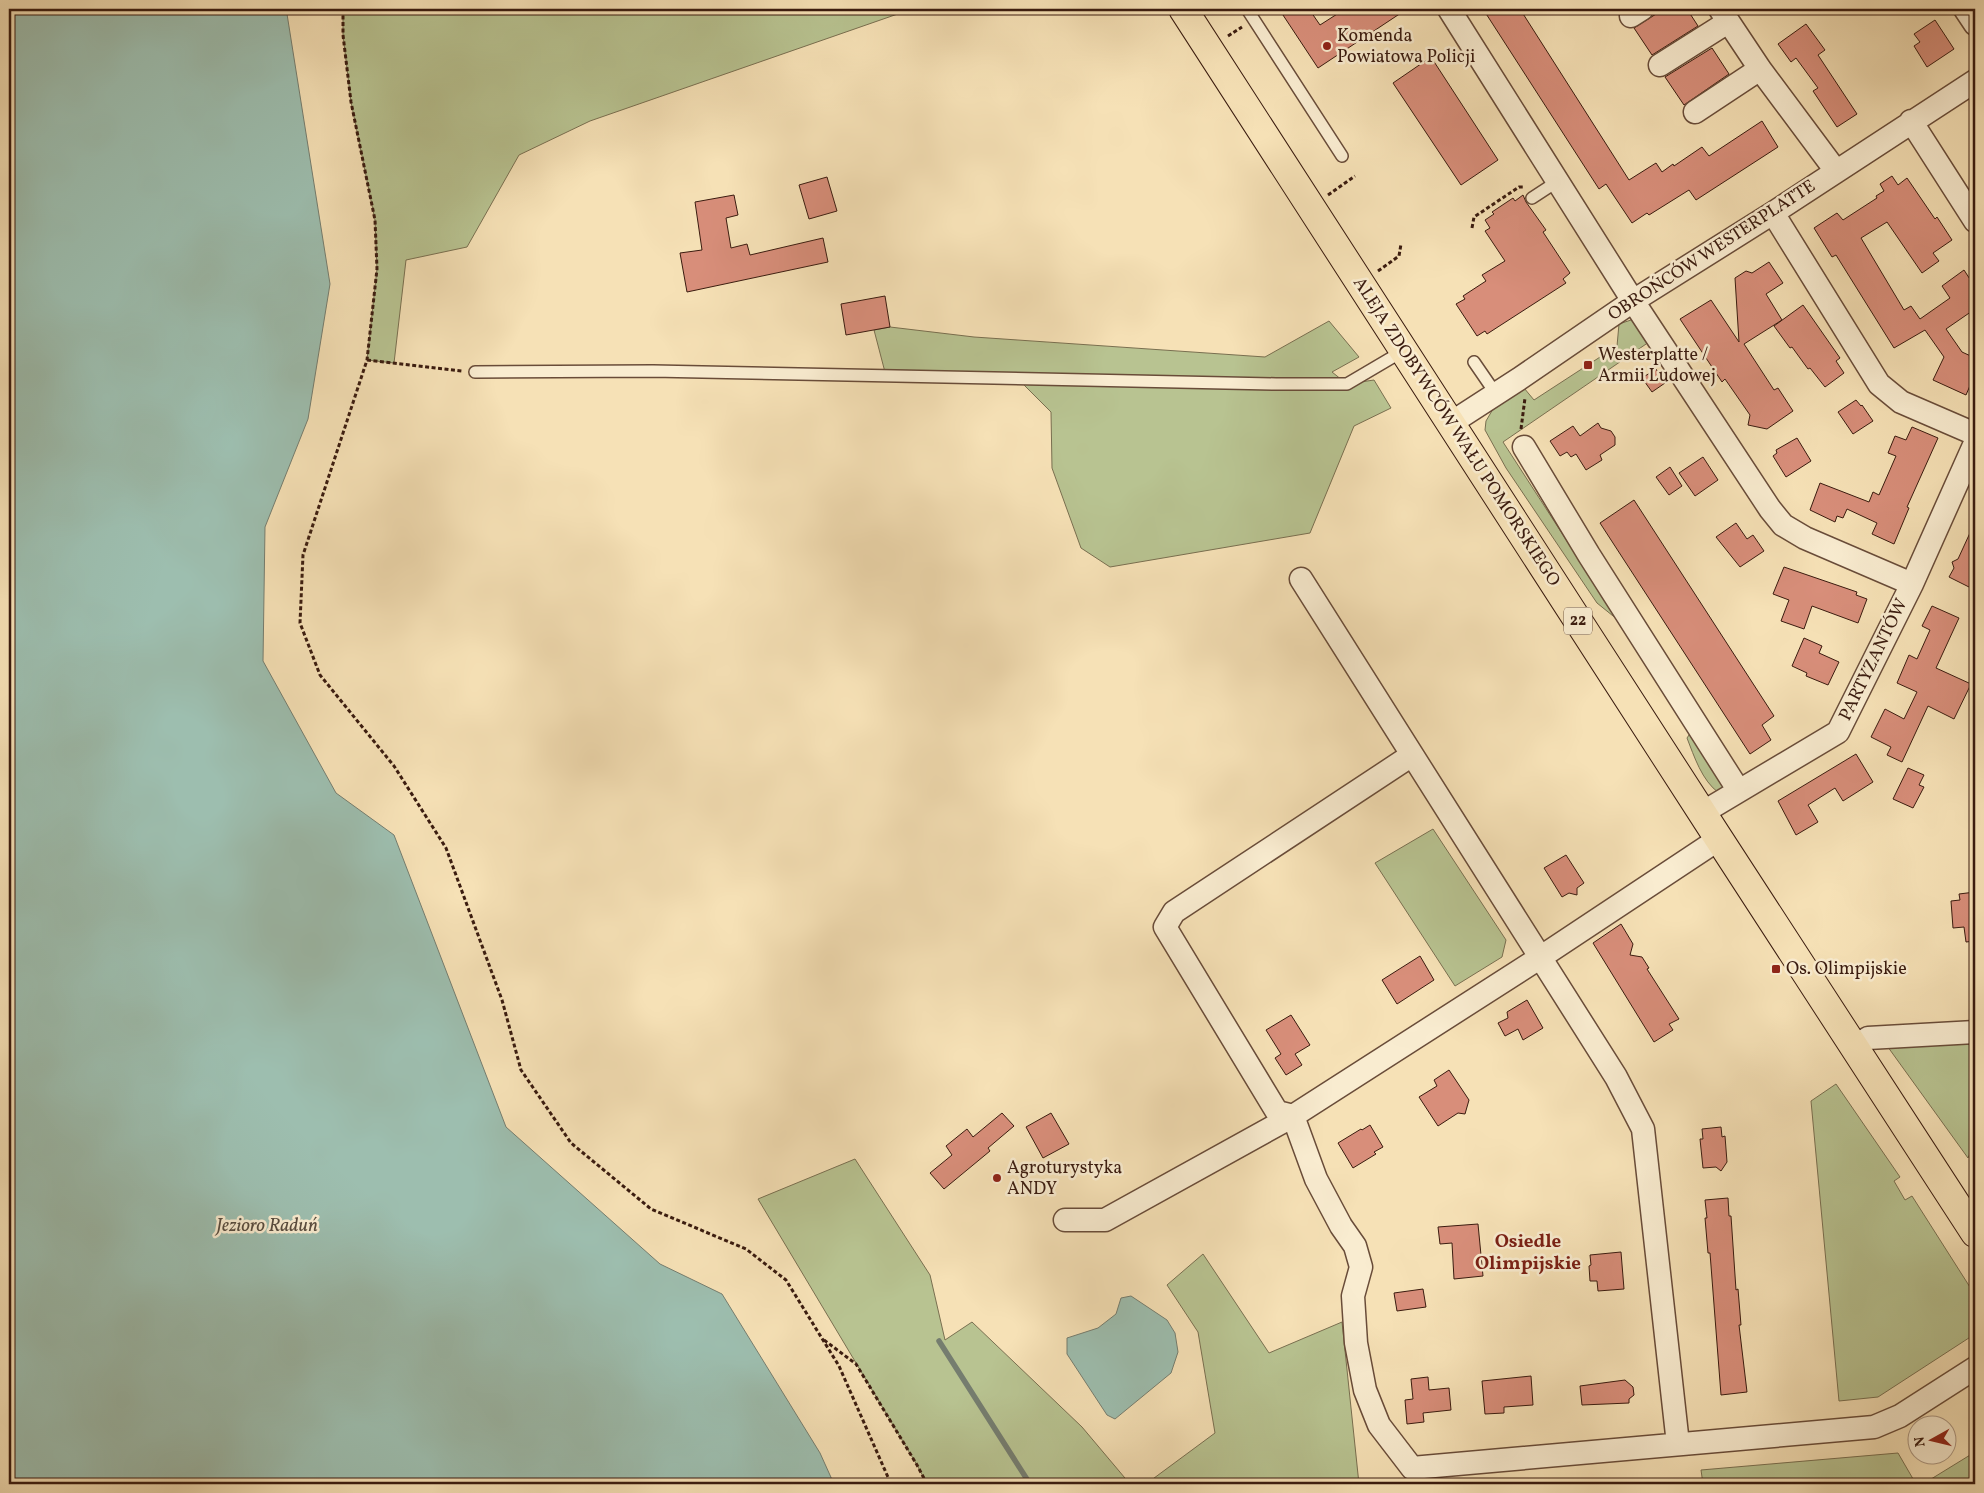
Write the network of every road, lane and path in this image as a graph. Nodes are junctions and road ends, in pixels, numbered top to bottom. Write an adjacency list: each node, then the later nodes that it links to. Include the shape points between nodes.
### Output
1 (343, 9): 27 (path, via 343,35 352,102 375,220 377,269)
2 (1183, 9): 26 (main road, ALEJA ZDOBYWCÓW WAŁU POMORSKIEGO / 22)
3 (1248, 9): 13 (lane)
4 (1449, 9): 16 (street)
5 (1965, 9): 7 (street)
6 (1724, 15): 8 (street); 9 (street)
7 (1975, 24)
8 (1660, 65)
9 (1760, 70): 11 (street); 14 (street)
10 (1975, 80): 12 (street, OBROŃCÓW WESTERPLATTE)
11 (1695, 112)
12 (1911, 121): 14 (street, OBROŃCÓW WESTERPLATTE); 21 (street)
13 (1342, 156)
14 (1836, 171): 20 (street, OBROŃCÓW WESTERPLATTE)
15 (1355, 176): 18 (path)
16 (1558, 181): 19 (lane); 25 (street)
17 (1525, 187): 22 (path, via 1519,187 1474,217)
18 (1323, 198)
19 (1532, 198)
20 (1773, 213): 25 (street, OBROŃCÓW WESTERPLATTE); 33 (street, via 1879,384 1901,402)
21 (1975, 221)
22 (1472, 228)
23 (1401, 244): 24 (path, via 1398,256)
24 (1388, 265)
25 (1633, 301): 31 (street, OBROŃCÓW WESTERPLATTE); 37 (street, via 1770,509 1784,524 1805,538)
26 (1403, 351): 29 (lane, via 1347,384 653,371); 32 (main road, ALEJA ZDOBYWCÓW WAŁU POMORSKIEGO / 22)
27 (367, 360): 29 (path); 48 (path, via 303,555 300,623 320,675 394,766 446,848 502,1000 521,1070 571,1143 651,1209 746,1249 786,1280)
28 (1474, 362): 31 (lane)
29 (475, 372)
30 (1526, 390): 35 (path, via 1520,427)
31 (1496, 394): 32 (street, OBROŃCÓW WESTERPLATTE)
32 (1451, 423): 40 (main road, ALEJA ZDOBYWCÓW WAŁU POMORSKIEGO / 22)
33 (1975, 434)
34 (1975, 443): 37 (street, PARTYZANTÓW)
35 (1524, 447): 39 (street, via 1588,555)
36 (1302, 579): 38 (street)
37 (1912, 584): 39 (street, PARTYZANTÓW, via 1838,732)
38 (1412, 755): 42 (street); 45 (street, via 1174,912 1165,927 1277,1112)
39 (1739, 791): 40 (street, PARTYZANTÓW)
40 (1702, 813): 41 (main road, ALEJA ZDOBYWCÓW WAŁU POMORSKIEGO / 22)
41 (1719, 839): 42 (street); 44 (main road, ALEJA ZDOBYWCÓW WAŁU POMORSKIEGO / 22)
42 (1541, 957): 45 (street); 50 (street, via 1616,1077 1643,1129)
43 (1975, 1032): 44 (street, via 1868,1038)
44 (1855, 1047): 47 (main road, ALEJA ZDOBYWCÓW WAŁU POMORSKIEGO / 22)
45 (1293, 1116): 46 (street, via 1105,1220); 51 (street, via 1316,1178 1341,1226 1356,1246 1361,1267 1353,1296 1356,1343 1365,1390 1379,1425)
46 (1065, 1220)
47 (1975, 1232)
48 (821, 1338): 52 (path, via 839,1366); 53 (path, via 856,1364)
49 (1975, 1368): 50 (street, via 1900,1416 1874,1427)
50 (1678, 1444): 51 (street)
51 (1409, 1476)
52 (891, 1484)
53 (927, 1484)

